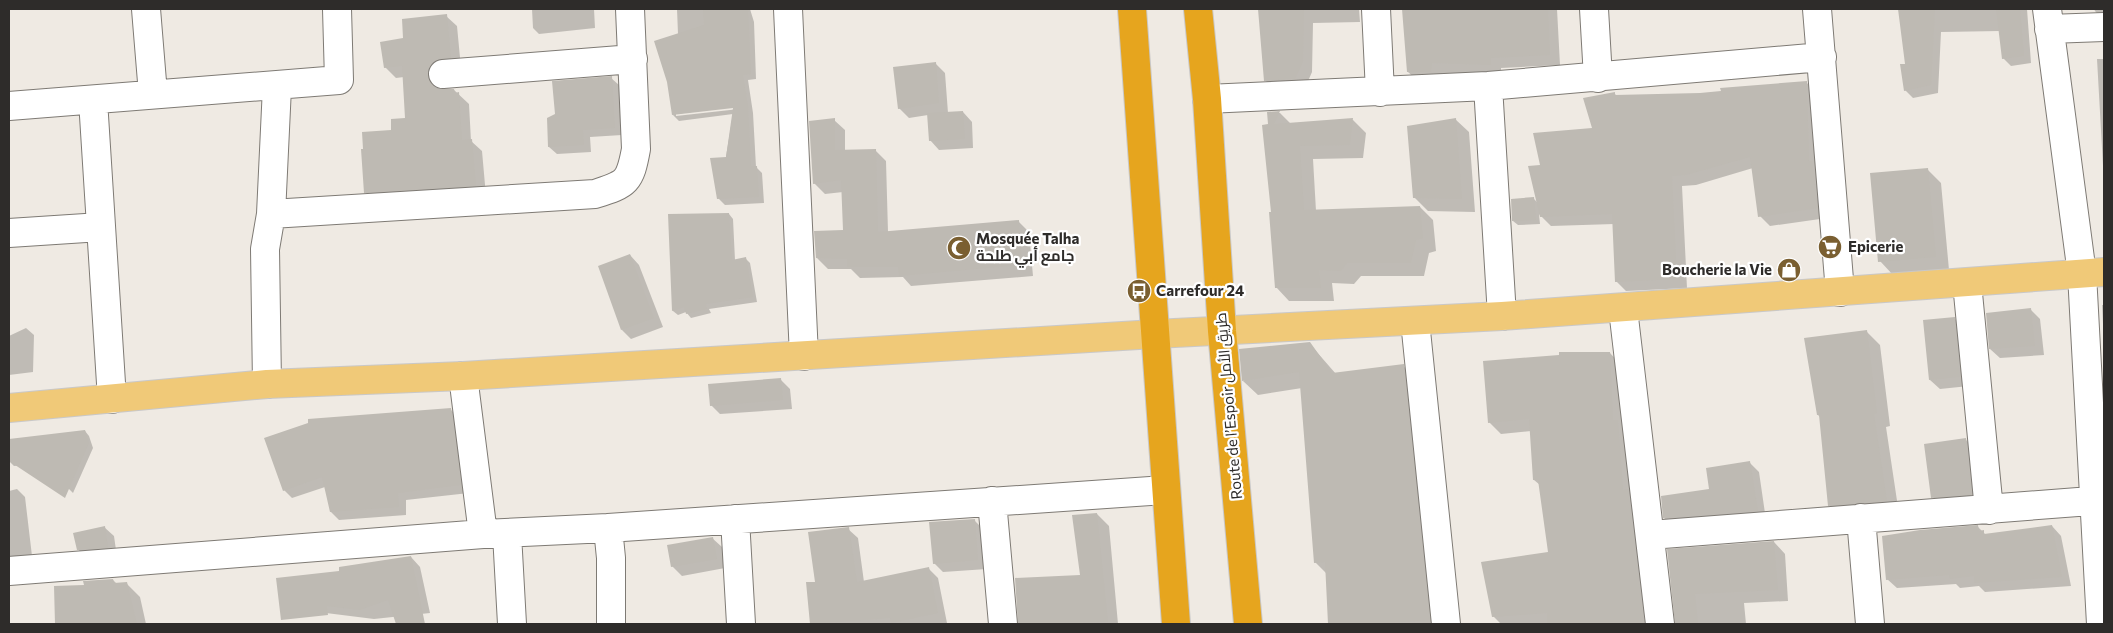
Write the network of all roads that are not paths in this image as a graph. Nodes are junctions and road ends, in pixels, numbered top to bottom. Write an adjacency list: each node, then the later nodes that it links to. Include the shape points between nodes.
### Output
1 (146, 9): 19 (street)
2 (337, 9): 16 (street, via 339,80)
3 (630, 9): 13 (street)
4 (788, 9): 34 (street)
5 (1132, 9): 33 (highway)
6 (1198, 9): 20 (highway, Route de l’Espoir طريق الأمل)
7 (1376, 9): 18 (street)
8 (1594, 9): 15 (street)
9 (1817, 9): 12 (street)
10 (2048, 19): 11 (street); 26 (street)
11 (2104, 27)
12 (1822, 57): 15 (street); 28 (street)
13 (633, 59): 14 (street); 23 (street, via 636,149 632,172 621,186 595,194)
14 (443, 74)
15 (1598, 78): 17 (street)
16 (277, 86): 19 (street); 23 (street)
17 (1488, 86): 18 (street); 30 (street)
18 (1380, 92): 20 (street)
19 (153, 94): 21 (street)
20 (1207, 99): 32 (highway, Route de l’Espoir طريق الأمل)
21 (93, 100): 22 (street); 24 (street)
22 (9, 106)
23 (270, 214): 36 (street, via 265,249)
24 (101, 227): 25 (street); 37 (street)
25 (9, 233)
26 (2093, 273): 27 (main road); 40 (street)
27 (1966, 282): 28 (main road); 42 (street)
28 (1840, 292): 29 (main road)
29 (1623, 309): 30 (main road); 47 (street)
30 (1502, 316): 31 (main road)
31 (1415, 321): 32 (main road); 55 (street)
32 (1222, 331): 33 (main road); 54 (highway, Route de l’Espoir طريق الأمل)
33 (1156, 334): 34 (main road); 39 (highway)
34 (804, 356): 35 (main road)
35 (463, 376): 36 (main road); 46 (street)
36 (267, 384): 37 (main road)
37 (112, 399): 38 (main road)
38 (9, 408)
39 (1165, 490): 41 (street); 53 (highway)
40 (2100, 500): 42 (street); 58 (street)
41 (992, 502): 44 (street); 52 (street)
42 (1989, 510): 43 (street)
43 (1861, 518): 47 (street); 57 (street)
44 (735, 519): 45 (street); 51 (street)
45 (608, 528): 46 (street); 50 (street)
46 (495, 534): 48 (street); 49 (street)
47 (1650, 535): 56 (street)
48 (9, 571)
49 (512, 624)
50 (611, 624)
51 (741, 624)
52 (1003, 624)
53 (1176, 624)
54 (1248, 624)
55 (1446, 624)
56 (1660, 624)
57 (1870, 624)
58 (2102, 624)

